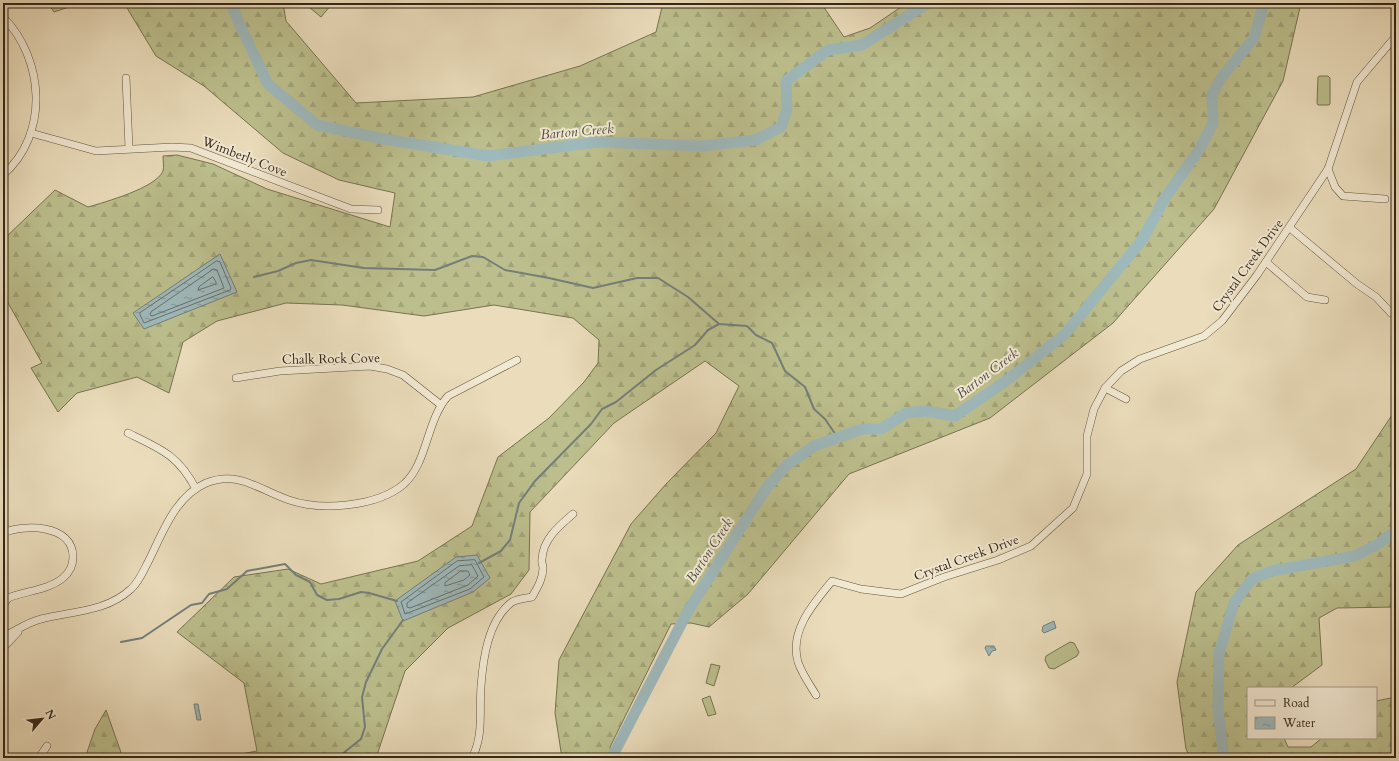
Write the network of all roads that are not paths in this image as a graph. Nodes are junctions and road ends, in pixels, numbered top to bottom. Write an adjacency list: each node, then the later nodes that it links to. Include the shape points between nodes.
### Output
1 (3, 16): 4 (street, via 21,40 34,72 37,90)
2 (1396, 36): 6 (street, Crystal Creek Drive, via 1357,82)
3 (126, 78): 5 (street)
4 (31, 133): 5 (street, Wimberly Cove, via 87,150); 7 (street, via 20,155)
5 (129, 148): 9 (street, Wimberly Cove, via 191,148 351,209)
6 (1328, 169): 8 (street, via 1335,187 1343,196); 10 (street, Crystal Creek Drive)
7 (3, 175)
8 (1385, 199)
9 (378, 210)
10 (1290, 228): 11 (street, Crystal Creek Drive); 13 (street, via 1376,297)
11 (1266, 262): 12 (street, via 1307,297); 16 (street, Crystal Creek Drive, via 1222,321 1204,336 1140,359 1121,371)
12 (1325, 300)
13 (1391, 313)
14 (518, 360): 18 (street, via 459,389 448,396)
15 (236, 378): 18 (street, Chalk Rock Cove, via 280,371 370,366 403,375)
16 (1105, 388): 17 (street); 26 (street, Crystal Creek Drive, via 1094,409 1087,436 1087,474 1073,508 1031,546 901,594 861,589 832,581 812,605 796,636 798,662)
17 (1126, 399)
18 (441, 405): 20 (street, via 415,470 405,483 375,499 314,506 288,500 249,482 232,479 222,479)
19 (128, 433): 20 (street, via 175,458)
20 (196, 488): 25 (street, via 182,500 133,588 119,600 107,606 39,619)
21 (573, 514): 29 (street, via 552,532 544,548 540,584 532,597 513,601 498,615 487,645 481,686 480,736)
22 (3, 533): 23 (street, via 36,528 54,531 62,535 73,554 70,571 64,578 56,583)
23 (5, 599): 24 (street)
24 (3, 606)
25 (4, 641)
26 (816, 695)
27 (47, 746): 28 (street)
28 (39, 758)
29 (472, 758)

